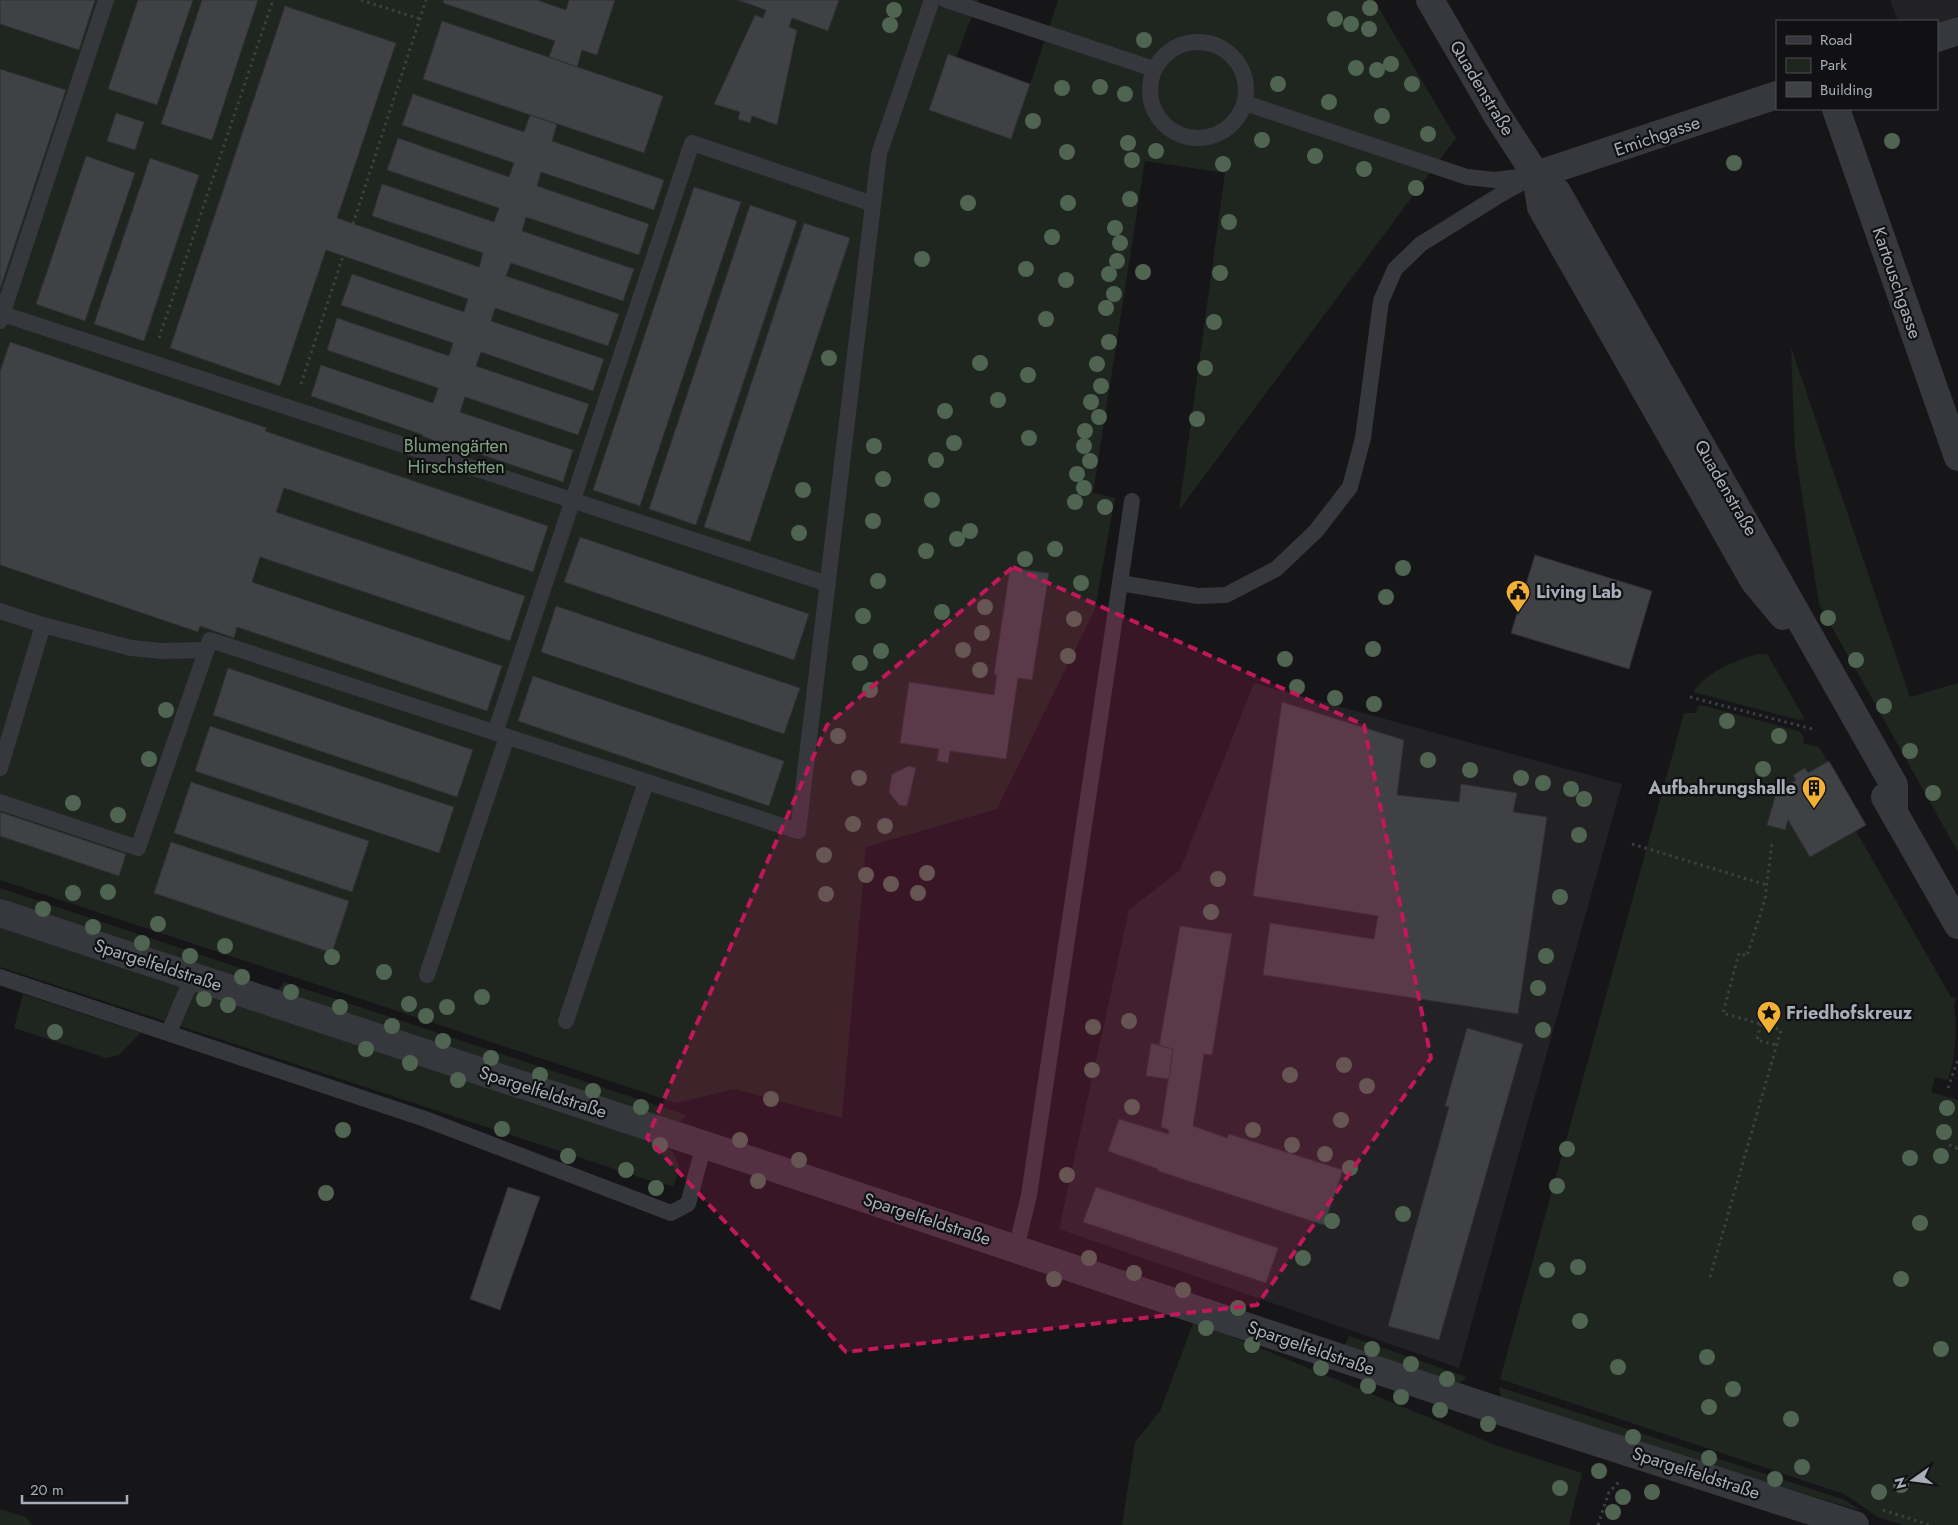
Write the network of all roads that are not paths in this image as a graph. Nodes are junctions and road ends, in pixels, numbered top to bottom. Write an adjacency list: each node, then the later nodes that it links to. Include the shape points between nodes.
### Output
1 (106, 0): 13 (lane)
2 (932, 0): 12 (lane, via 879,154)
3 (946, 0): 7 (lane)
4 (1430, 0): 11 (street, Quadenstraße)
5 (1958, 31): 6 (street)
6 (1938, 38)
7 (1154, 70): 9 (lane, via 1166,53 1184,43 1204,42 1224,48 1238,63 1246,82); 9 (lane, via 1150,88 1152,106 1161,122 1176,133 1193,139 1220,134 1240,115)
8 (1776, 95): 11 (street, Emichgasse)
9 (1245, 103): 11 (lane, via 1467,177 1495,180)
10 (1836, 110): 14 (street, Kartouschgasse)
11 (1536, 175): 17 (lane, via 1421,244 1395,269 1381,301 1363,438 1350,487 1316,531 1276,569 1226,595 1198,596); 27 (street, Quadenstraße, via 1541,207 1754,582 1782,614)
12 (873, 204): 15 (lane, via 692,143); 18 (lane)
13 (1, 316): 15 (lane)
14 (1958, 457)
15 (573, 501): 18 (lane); 22 (lane)
16 (1132, 501): 17 (lane)
17 (1120, 583): 34 (lane, via 1029,1195)
18 (828, 584): 24 (lane, via 798,831)
19 (0, 611): 20 (lane)
20 (43, 625): 21 (lane, via 131,648); 23 (lane)
21 (206, 650): 22 (lane, via 210,640); 25 (lane, via 138,848)
22 (501, 735): 24 (lane); 28 (lane)
23 (0, 768)
24 (646, 782): 31 (lane)
25 (0, 802)
26 (0, 913): 29 (street, Spargelfeldstraße)
27 (1958, 925)
28 (427, 975)
29 (192, 976): 32 (lane); 33 (street, Spargelfeldstraße)
30 (0, 977): 32 (lane)
31 (566, 1021)
32 (169, 1032): 33 (lane, via 424,1119 670,1213 688,1204)
33 (704, 1145): 34 (street, Spargelfeldstraße)
34 (1016, 1249): 35 (street, Spargelfeldstraße, via 1478,1404 1645,1456)
35 (1864, 1516)

